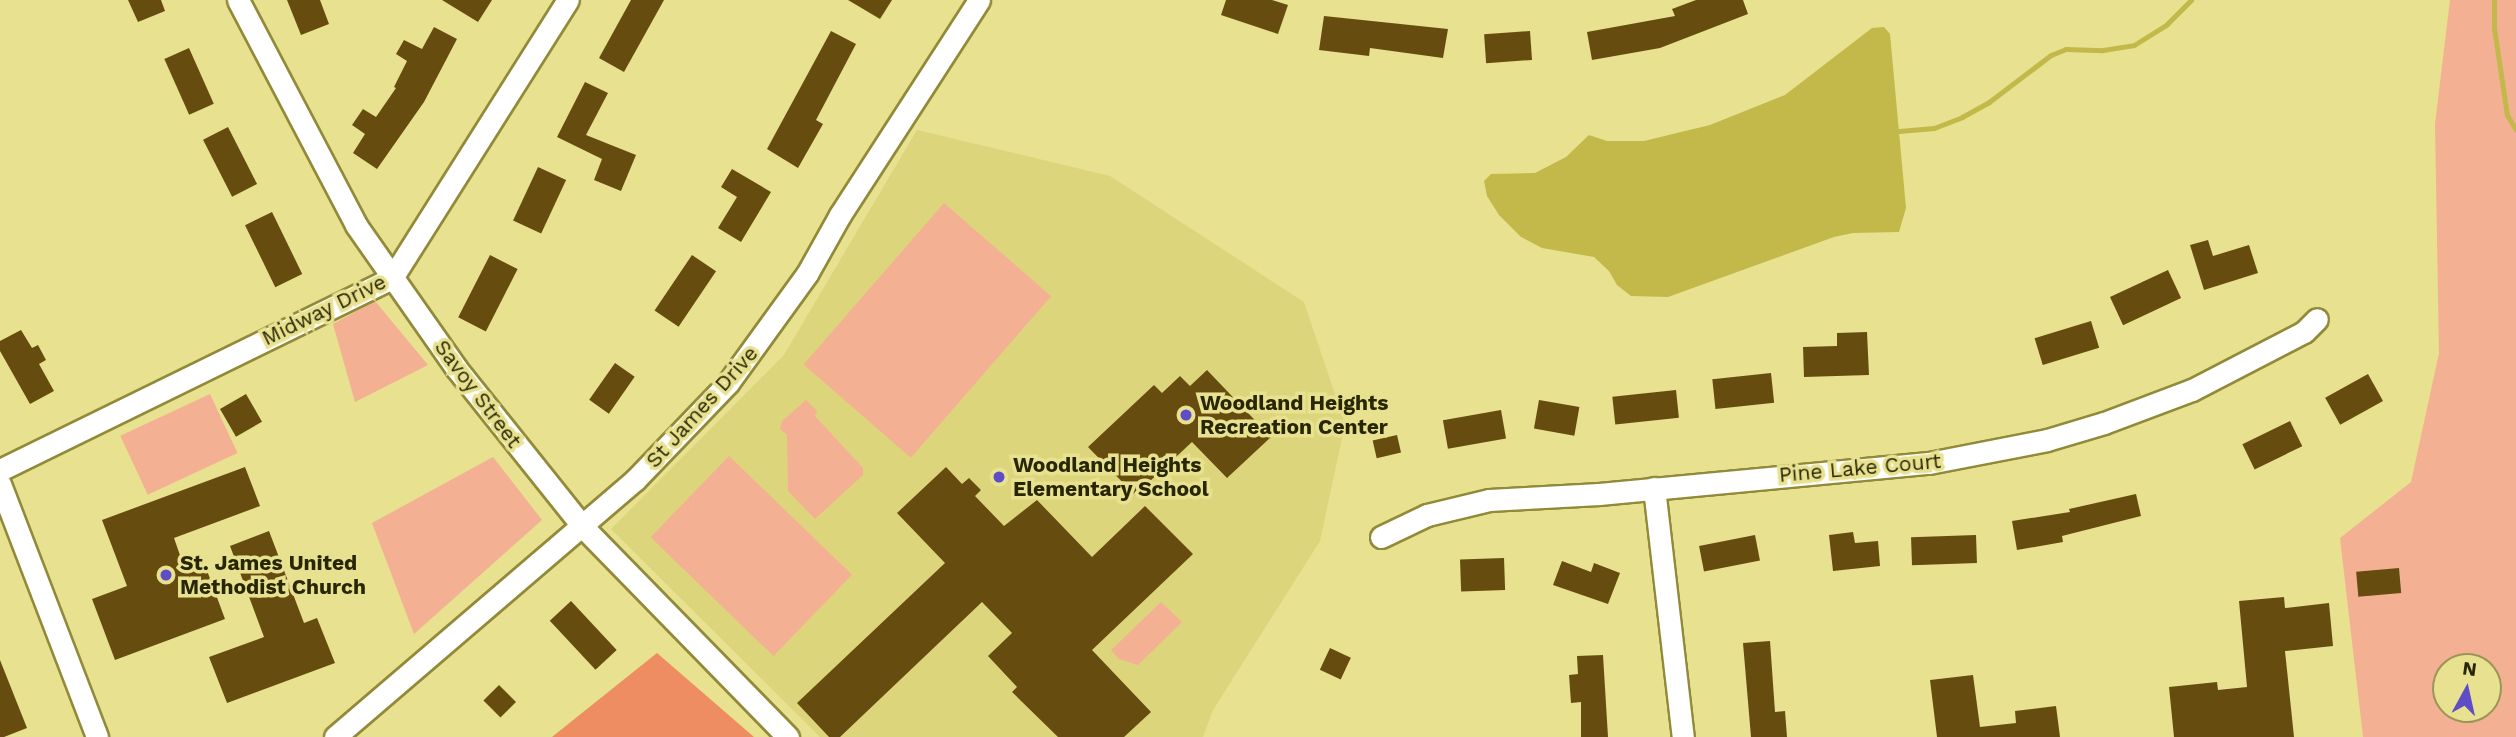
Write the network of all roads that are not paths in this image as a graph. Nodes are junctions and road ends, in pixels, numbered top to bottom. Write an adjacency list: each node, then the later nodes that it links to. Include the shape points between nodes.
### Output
1 (238, 0): 4 (street, Savoy Street, via 356,225)
2 (568, 0): 4 (street, Midway Drive)
3 (979, 0): 9 (street, St James Drive, via 769,330 683,433)
4 (392, 278): 6 (street, Midway Drive); 9 (street, Savoy Street, via 456,368)
5 (2316, 319): 8 (street, Pine Lake Court, via 2304,331 2192,390 2046,440 1929,463)
6 (0, 470)
7 (0, 484): 11 (street)
8 (1654, 488): 10 (street, Pine Lake Court, via 1489,500 1427,515); 14 (street)
9 (582, 526): 12 (street, St James Drive); 13 (street, Savoy Street)
10 (1381, 537)
11 (97, 737)
12 (335, 737)
13 (788, 737)
14 (1683, 737)

